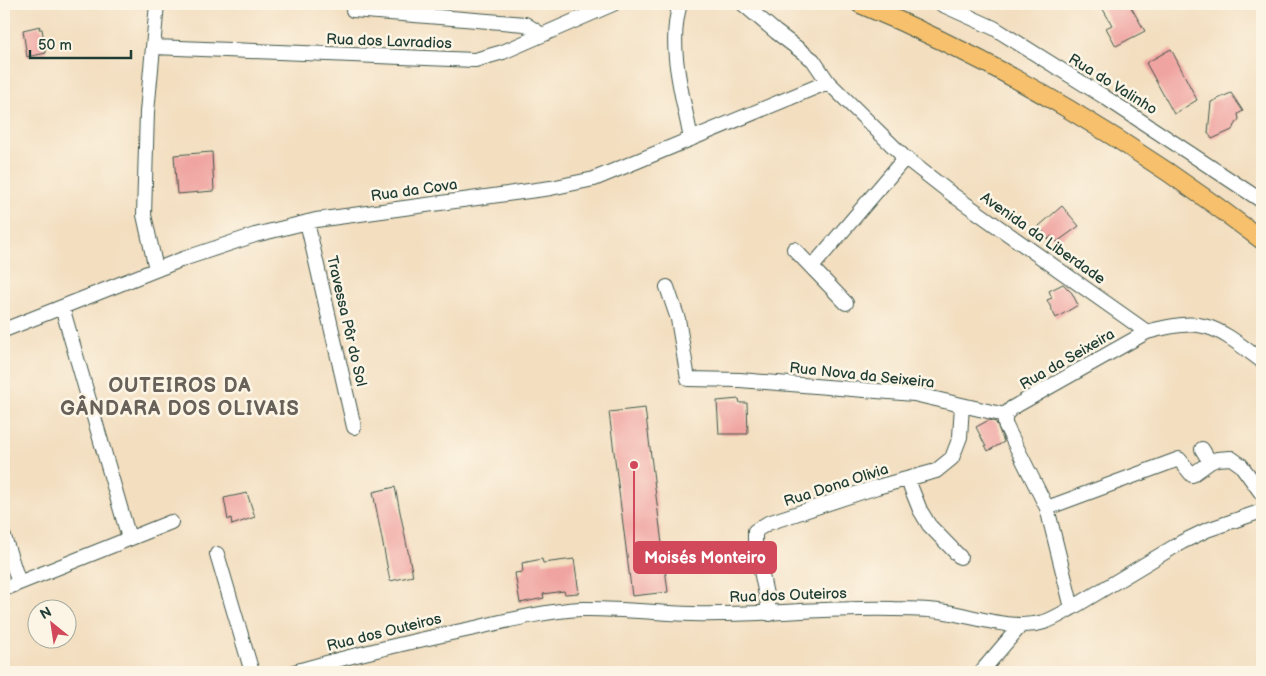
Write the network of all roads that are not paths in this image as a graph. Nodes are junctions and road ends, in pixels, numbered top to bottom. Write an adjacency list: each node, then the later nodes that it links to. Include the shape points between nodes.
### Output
1 (157, 4): 9 (street)
2 (613, 4): 8 (street, Rua dos Lavradios)
3 (680, 4): 11 (street, via 676,19 676,54)
4 (743, 4): 10 (street, Avenida da Liberdade, via 813,60)
5 (860, 4): 15 (main road, via 928,34 1093,125 1220,208)
6 (941, 4): 13 (street, Rua do Valinho, via 994,28)
7 (353, 10): 8 (street, via 525,24)
8 (542, 35): 9 (street, Rua dos Lavradios, via 475,60)
9 (154, 47): 18 (street, via 147,112 144,215)
10 (828, 82): 11 (street, Rua da Cova); 12 (street, Avenida da Liberdade)
11 (691, 139): 14 (street, Rua da Cova, via 594,179 551,188)
12 (905, 158): 17 (street); 23 (street, Avenida da Liberdade)
13 (1262, 201)
14 (307, 222): 18 (street, Rua da Cova, via 255,235); 27 (street, Travessa Pôr do Sol)
15 (1262, 240)
16 (794, 249): 17 (street)
17 (812, 267): 20 (street)
18 (156, 269): 21 (street, Rua da Cova)
19 (667, 287): 25 (street, Rua Nova da Seixeira, via 678,319 688,379 914,394)
20 (846, 303)
21 (62, 306): 22 (street, Rua da Cova); 36 (street)
22 (4, 330)
23 (1147, 332): 24 (street, via 1182,324 1207,326 1226,335); 26 (street, Rua da Seixeira, via 1012,408)
24 (1262, 361)
25 (962, 405): 26 (street, Rua Nova da Seixeira); 30 (street, Rua Dona Olivia, via 960,437 952,458 936,471)
26 (1005, 415): 32 (street, via 1005,424)
27 (354, 428)
28 (1202, 449): 29 (street)
29 (1210, 462): 31 (street, via 1217,458 1231,458 1241,465); 32 (street, via 1192,475 1179,458)
30 (908, 480): 38 (street, via 929,525); 42 (street, Rua Dona Olivia, via 877,487 759,527 755,542)
31 (1262, 494)
32 (1047, 508): 41 (street)
33 (1262, 511): 41 (street, Rua dos Outeiros, via 1182,542)
34 (171, 522): 36 (street)
35 (4, 537): 39 (street)
36 (129, 538): 39 (street)
37 (217, 554): 44 (street)
38 (960, 556)
39 (19, 583): 40 (street)
40 (4, 589)
41 (1072, 608): 43 (street, Rua dos Outeiros, via 1044,622)
42 (770, 614): 43 (street, Rua dos Outeiros, via 922,609); 45 (street, Rua dos Outeiros, via 564,610 362,652)
43 (1021, 625): 46 (street)
44 (252, 672)
45 (294, 672)
46 (981, 672)

